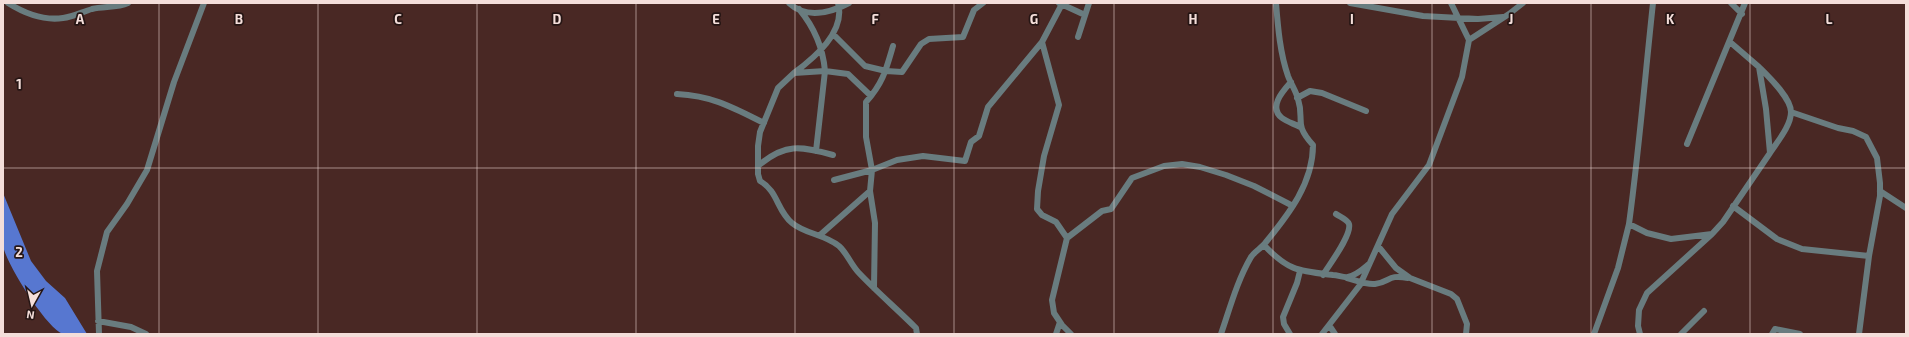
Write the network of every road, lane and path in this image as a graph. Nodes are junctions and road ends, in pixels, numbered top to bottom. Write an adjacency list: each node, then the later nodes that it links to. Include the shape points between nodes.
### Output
1 (8, 3): 2 (street, via 36,16 52,19)
2 (128, 3)
3 (204, 3): 69 (street, via 174,82 146,170 127,204 107,232 97,271)
4 (789, 3): 17 (street)
5 (850, 3): 16 (street)
6 (983, 3): 31 (street, via 974,10 963,37 929,39 921,44 902,72)
7 (1089, 3): 19 (street)
8 (1276, 3): 33 (street, via 1279,41)
9 (1350, 3): 21 (street, via 1423,16)
10 (1451, 3): 21 (street)
11 (1523, 3): 20 (street)
12 (1653, 3): 54 (street, via 1638,163)
13 (1731, 3): 18 (street)
14 (1745, 3): 18 (street)
15 (1061, 4): 19 (street); 25 (street)
16 (839, 6): 17 (street, via 830,11 809,14); 22 (street)
17 (798, 9): 28 (street, via 814,29)
18 (1742, 14): 26 (street)
19 (1085, 15): 23 (street)
20 (1505, 16): 21 (street); 24 (street)
21 (1459, 18): 24 (street)
22 (833, 34): 28 (street); 31 (street, via 865,66)
23 (1078, 37)
24 (1469, 40): 59 (street, via 1462,77 1429,165 1392,214)
25 (1042, 42): 46 (street, via 988,107 979,136 971,142 965,161 923,156 897,160); 57 (street, via 1059,105 1044,156 1038,191 1038,209 1042,215 1056,222)
26 (1730, 42): 29 (street); 41 (street)
27 (893, 46): 31 (street)
28 (821, 52): 30 (street); 32 (street)
29 (1759, 67): 38 (street, via 1787,100); 43 (street)
30 (825, 71): 32 (street); 35 (street, via 848,74); 42 (street)
31 (886, 71): 35 (street)
32 (794, 73): 39 (street, via 778,88)
33 (1291, 82): 36 (street); 40 (street, via 1278,96 1278,111 1282,118)
34 (677, 94): 39 (street, via 699,95 723,102)
35 (872, 96): 46 (street, via 866,102 866,137)
36 (1297, 98): 37 (street, via 1310,91 1322,93); 40 (street)
37 (1366, 111)
38 (1791, 112): 43 (street); 49 (street, via 1866,137 1877,158)
39 (764, 123): 45 (street, via 758,146)
40 (1300, 127): 50 (street, via 1312,145 1313,155 1302,190)
41 (1688, 144)
42 (816, 151): 44 (street); 45 (street, via 791,148 779,151)
43 (1770, 153): 51 (street)
44 (833, 155)
45 (758, 166): 55 (street, via 760,181 768,186 782,214 804,230)
46 (872, 170): 47 (street); 48 (street)
47 (834, 180)
48 (870, 191): 55 (street); 67 (street, via 875,223)
49 (1880, 191): 52 (street); 60 (street)
50 (1293, 206): 57 (street, via 1226,175 1182,164 1164,166 1132,178 1111,210 1102,211); 58 (street)
51 (1733, 206): 56 (street); 60 (street, via 1777,239 1802,249)
52 (1906, 208)
53 (1336, 214): 63 (street, via 1349,226 1347,236)
54 (1629, 224): 56 (street, via 1647,233 1670,239); 82 (street, via 1618,268)
55 (820, 234): 67 (street, via 839,247 857,272)
56 (1712, 234): 83 (street, via 1648,293 1639,310)
57 (1067, 238): 70 (street, via 1052,300 1054,313)
58 (1264, 245): 62 (street, via 1284,263); 77 (street, via 1252,256 1236,289)
59 (1378, 246): 61 (street); 65 (street, via 1396,268)
60 (1869, 256): 87 (street)
61 (1371, 263): 64 (street, via 1356,275); 66 (street)
62 (1300, 271): 63 (street); 78 (street, via 1283,317)
63 (1323, 275): 64 (street)
64 (1347, 278): 66 (street)
65 (1410, 278): 66 (street, via 1393,276 1376,284); 81 (street, via 1451,294 1457,299 1466,324)
66 (1361, 282): 71 (street)
67 (874, 288): 74 (street, via 916,328)
68 (1704, 310): 84 (street)
69 (98, 321): 72 (street); 73 (street, via 131,327)
70 (1060, 322): 75 (street); 76 (street)
71 (1329, 325): 79 (street); 80 (street)
72 (99, 334)
73 (146, 334)
74 (917, 334)
75 (1056, 334)
76 (1071, 334)
77 (1221, 334)
78 (1290, 334)
79 (1322, 334)
80 (1335, 334)
81 (1466, 334)
82 (1594, 334)
83 (1640, 334)
84 (1681, 334)
85 (1772, 334): 86 (street, via 1775,329)
86 (1800, 334)
87 (1859, 334)

